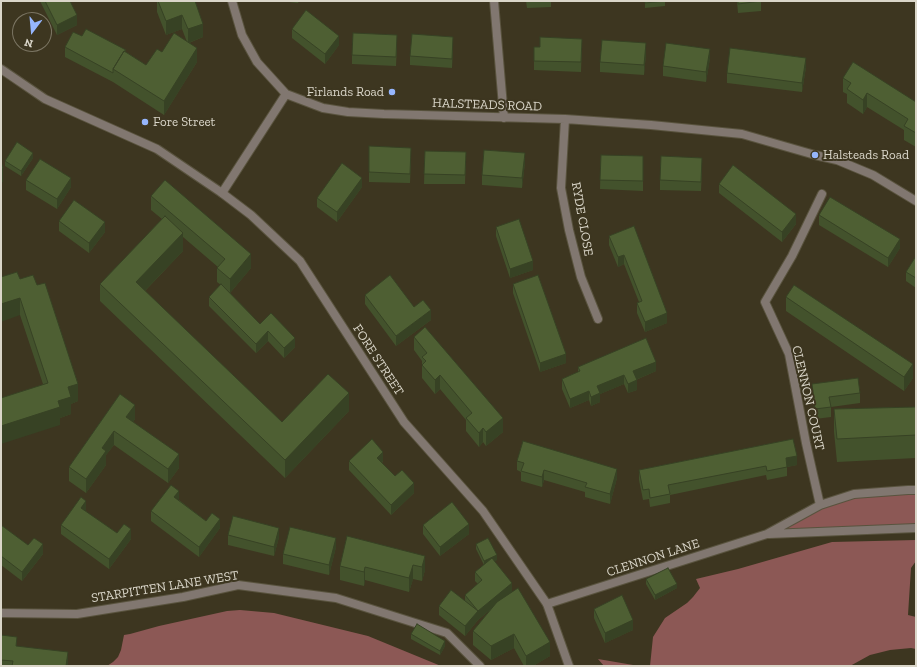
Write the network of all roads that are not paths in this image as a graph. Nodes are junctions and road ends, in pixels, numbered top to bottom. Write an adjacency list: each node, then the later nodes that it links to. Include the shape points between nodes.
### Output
1 (232, 1): 4 (street, HALSTEADS ROAD, via 242,35 257,62)
2 (494, 1): 5 (street)
3 (1, 69): 7 (street, FORE STREET, via 45,99 157,149)
4 (286, 94): 5 (street, HALSTEADS ROAD, via 322,108 348,112); 7 (street)
5 (504, 118): 6 (street, HALSTEADS ROAD)
6 (565, 119): 9 (street, HALSTEADS ROAD, via 742,134 837,160 873,175); 10 (street, RYDE CLOSE, via 561,188 581,277)
7 (222, 193): 15 (street, FORE STREET, via 251,215 300,261 404,422 482,512)
8 (822, 194): 12 (street, CLENNON COURT, via 792,256 765,302 788,354)
9 (916, 201)
10 (598, 319)
11 (916, 490): 12 (street, CLENNON LANE, via 854,494)
12 (820, 505): 14 (street, CLENNON LANE)
13 (916, 528): 14 (street, CLENNON LANE)
14 (767, 534): 15 (street, CLENNON LANE)
15 (547, 604): 18 (street, FORE STREET)
16 (1, 613): 17 (street, STARPITTEN LANE WEST, via 77,614 183,597 238,585 336,598 447,633)
17 (480, 666)
18 (569, 666)

